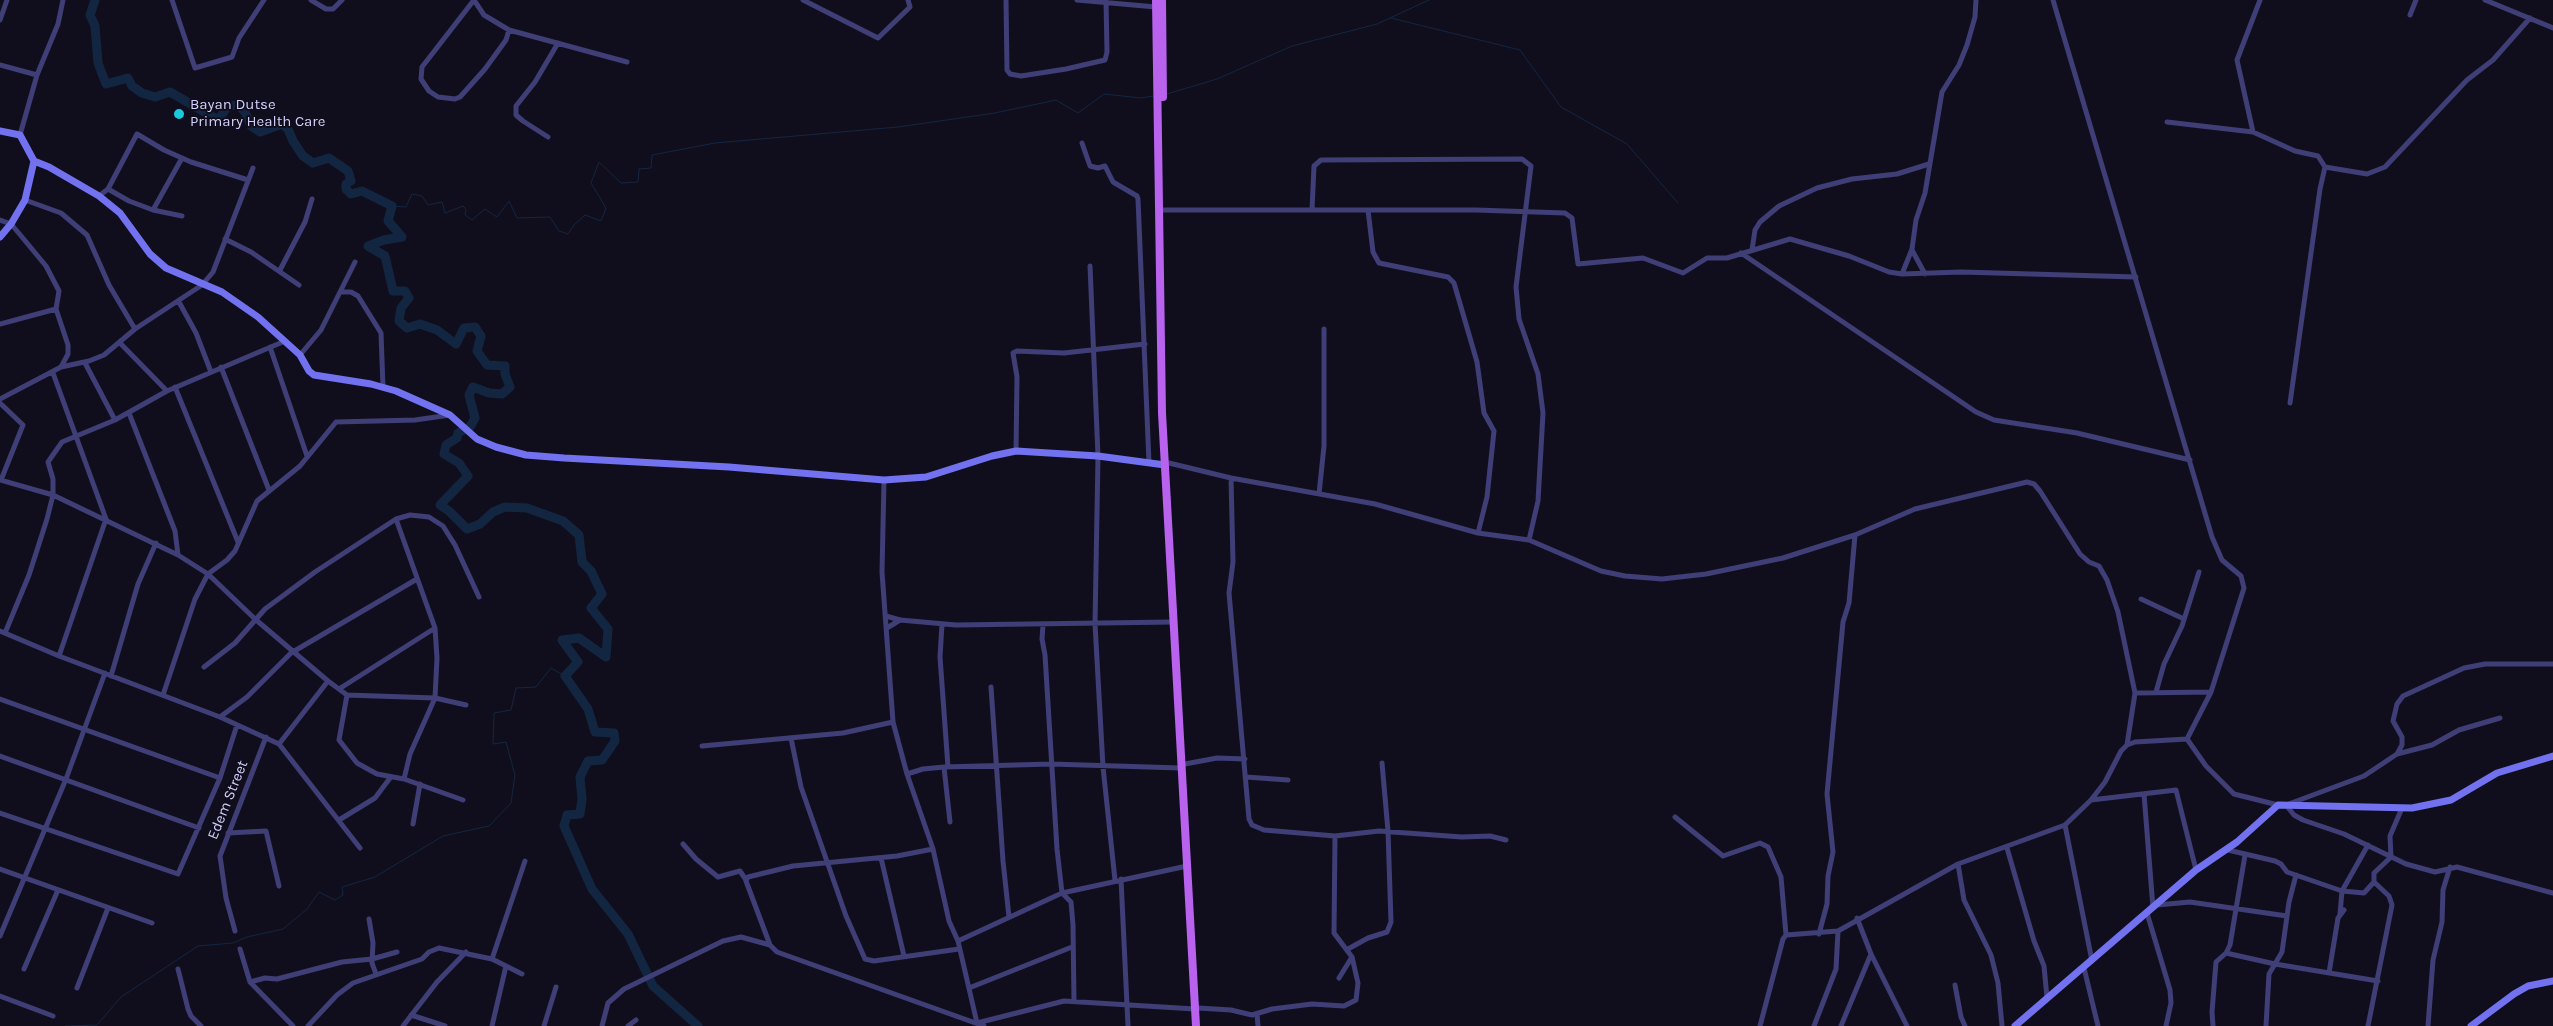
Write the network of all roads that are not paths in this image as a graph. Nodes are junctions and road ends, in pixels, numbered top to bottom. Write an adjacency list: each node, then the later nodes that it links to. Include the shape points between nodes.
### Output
1 (7, 0): 22 (street)
2 (63, 0): 28 (street, via 58,24)
3 (172, 0): 4 (street, via 195,68 232,57 239,38)
4 (264, 0)
5 (311, 0): 6 (street, via 326,9 333,9)
6 (342, 0)
7 (474, 0): 24 (street, via 484,15); 24 (street, via 422,67 420,79 429,91 438,97 460,97 490,62 506,40)
8 (803, 0): 9 (street, via 878,38 910,7)
9 (908, 0)
10 (1006, 0): 18 (street, via 1007,70 1021,76 1105,60)
11 (1077, 0): 18 (street)
12 (1162, 0): 46 (main road)
13 (1976, 0): 37 (street, via 1967,44 1942,92)
14 (2052, 0): 63 (street)
15 (2260, 0): 31 (street, via 2237,60)
16 (2416, 0): 20 (street)
17 (2485, 0): 21 (street)
18 (1106, 2): 19 (street)
19 (1156, 4): 97 (main road, via 1162,413)
20 (2410, 15)
21 (2530, 18): 23 (street); 38 (street, via 2493,60 2467,80 2385,168 2367,174)
22 (0, 20)
23 (2553, 28)
24 (509, 30): 25 (street)
25 (558, 43): 26 (street); 33 (street, via 516,106 516,115 523,122)
26 (627, 62)
27 (0, 64): 28 (street)
28 (37, 74): 32 (street)
29 (2168, 122): 31 (street)
30 (0, 132): 32 (street)
31 (2253, 132): 38 (street, via 2294,151 2318,156)
32 (20, 135): 36 (street)
33 (548, 137)
34 (1082, 144): 74 (street, via 1090,166 1105,166 1113,182 1138,199)
35 (182, 158): 40 (street); 41 (street, via 137,134); 45 (street)
36 (34, 161): 42 (street); 44 (street)
37 (1930, 164): 55 (street); 56 (street, via 1896,174 1852,179 1817,188 1779,206 1754,230)
38 (2325, 167): 87 (street)
39 (253, 168): 40 (street)
40 (248, 180): 54 (street)
41 (108, 189): 42 (street); 45 (street, via 129,202)
42 (99, 196): 64 (street, via 120,213 158,262)
43 (312, 199): 60 (street, via 305,222)
44 (24, 200): 52 (street); 70 (street, via 61,214 87,236 109,285)
45 (153, 210): 50 (street)
46 (1164, 210): 47 (street); 97 (main road)
47 (1312, 210): 48 (street); 49 (street, via 1314,166 1321,160 1522,159 1531,166 1532,174)
48 (1368, 210): 49 (street); 106 (street, via 1373,252 1379,263 1448,277 1454,284 1477,362 1484,413 1494,431 1487,497)
49 (1524, 212): 57 (street, via 1569,215 1578,264 1643,258 1683,272 1707,258 1728,258); 108 (street, via 1516,275 1519,319 1538,374 1543,412 1538,501)
50 (182, 216)
51 (0, 220): 52 (street)
52 (11, 224): 53 (street); 68 (street, via 46,266 59,292)
53 (0, 237)
54 (225, 239): 60 (street); 64 (street, via 213,272)
55 (1912, 249): 61 (street); 62 (street)
56 (1752, 250): 57 (street); 61 (street, via 1784,240 1798,240)
57 (1741, 253): 95 (street, via 1976,412 1994,420 2077,433)
58 (355, 262): 66 (street)
59 (1090, 266): 76 (street)
60 (280, 270): 65 (street)
61 (1902, 274): 62 (street)
62 (1925, 274): 63 (street)
63 (2136, 277): 95 (street)
64 (202, 285): 67 (street); 72 (street, via 222,292)
65 (299, 285)
66 (342, 292): 77 (street, via 321,330); 84 (street, via 358,296 381,333)
67 (179, 302): 70 (street); 81 (street, via 196,333)
68 (56, 309): 69 (street); 79 (street, via 68,345 68,354)
69 (0, 324)
70 (135, 329): 73 (street)
71 (1324, 329): 102 (street, via 1324,446)
72 (285, 341): 75 (street); 77 (street)
73 (120, 343): 78 (street, via 104,355); 85 (street)
74 (1145, 344): 76 (street); 96 (street)
75 (270, 347): 80 (street); 93 (street)
76 (1094, 348): 92 (street, via 1064,353 1017,351 1013,354 1017,377); 94 (street)
77 (300, 355): 84 (street, via 314,375)
78 (85, 362): 79 (street); 90 (street)
79 (61, 367): 82 (street)
80 (221, 367): 81 (street); 101 (street)
81 (211, 372): 83 (street)
82 (53, 373): 86 (street); 91 (street)
83 (175, 387): 85 (street); 109 (street)
84 (383, 387): 89 (street)
85 (167, 391): 88 (street)
86 (0, 401): 99 (street, via 23,425)
87 (2290, 403)
88 (129, 413): 90 (street); 111 (street, via 175,531)
89 (450, 415): 93 (street, via 415,420 340,421); 100 (street, via 477,439 526,455)
90 (115, 420): 91 (street)
91 (78, 437): 103 (street, via 62,442 48,462); 104 (street)
92 (1016, 451): 94 (street); 100 (street, via 926,477)
93 (307, 456): 101 (street, via 300,466)
94 (1098, 456): 96 (street); 123 (street)
95 (2190, 460): 139 (street, via 2217,550 2222,560 2244,582)
96 (1149, 463): 97 (street)
97 (1167, 464): 98 (street); 121 (main road); 128 (main road)
98 (1231, 478): 102 (street); 160 (street, via 1233,559 1229,593)
99 (0, 480): 103 (street)
100 (884, 480): 117 (street, via 882,572)
101 (269, 490): 109 (street, via 251,511)
102 (1319, 494): 106 (street, via 1414,513)
103 (53, 496): 104 (street); 127 (street, via 29,575)
104 (106, 519): 110 (street); 130 (street)
105 (396, 519): 114 (street); 115 (street, via 428,516 443,526); 118 (street, via 315,572)
106 (1478, 533): 108 (street)
107 (1855, 535): 108 (street, via 1783,558 1706,574 1662,579 1601,571); 140 (street, via 1915,509 2027,482 2034,484 2080,554 2099,566 2107,580 2118,612); 230 (street, via 1849,603 1843,622 1827,794 1833,852 1827,904)
108 (1529, 540)
109 (238, 542): 113 (street, via 227,560)
110 (156, 543): 111 (street); 134 (street, via 138,584)
111 (178, 555): 113 (street)
112 (2199, 572): 119 (street)
113 (208, 574): 118 (street); 141 (street, via 195,599)
114 (416, 579): 125 (street); 129 (street)
115 (479, 597)
116 (2141, 599): 119 (street)
117 (886, 616): 120 (street); 126 (street)
118 (255, 619): 129 (street); 132 (street, via 235,643)
119 (2184, 619): 138 (street, via 2164,664)
120 (900, 620): 122 (street); 126 (street)
121 (1173, 622): 123 (street); 128 (main road)
122 (942, 624): 124 (street, via 1006,622); 165 (street, via 940,657)
123 (1095, 624): 124 (street); 166 (street)
124 (1043, 625): 162 (street)
125 (435, 628): 137 (street); 143 (street)
126 (887, 628): 148 (street)
127 (2, 632): 130 (street)
128 (1177, 647): 164 (main road)
129 (296, 651): 135 (street); 146 (street, via 247,697)
130 (59, 656): 133 (street)
131 (2553, 664): 157 (street, via 2485,664 2464,668 2403,696 2397,704 2393,721 2402,737)
132 (204, 667)
133 (105, 673): 134 (street); 150 (street)
134 (111, 676): 141 (street)
135 (328, 681): 137 (street); 154 (street)
136 (991, 687): 163 (street)
137 (339, 689): 142 (street)
138 (2156, 692): 139 (street); 140 (street)
139 (2211, 692): 153 (street)
140 (2135, 693): 155 (street)
141 (163, 695): 146 (street)
142 (347, 695): 143 (street); 170 (street, via 339,740 357,763)
143 (435, 698): 145 (street); 172 (street, via 410,754)
144 (0, 699): 150 (street)
145 (466, 706)
146 (220, 717): 149 (street)
147 (2500, 718): 157 (street, via 2459,730 2432,745)
148 (893, 722): 152 (street); 167 (street)
149 (237, 725): 151 (street); 169 (street)
150 (85, 731): 169 (street); 171 (street)
151 (266, 737): 154 (street); 189 (street, Edem Street)
152 (791, 738): 156 (street); 202 (street, via 801,787)
153 (2187, 739): 155 (street); 178 (street, via 2206,766 2234,794)
154 (280, 744): 182 (street)
155 (2127, 745): 177 (street)
156 (702, 746)
157 (2397, 754): 178 (street, via 2364,776)
158 (0, 756): 171 (street)
159 (2553, 756): 179 (street, via 2497,773 2451,800)
160 (1245, 758): 164 (street, via 1217,758); 168 (street)
161 (1382, 762): 188 (street)
162 (1051, 764): 163 (street); 166 (street); 218 (street)
163 (997, 766): 165 (street); 224 (street)
164 (1183, 766): 166 (street); 204 (main road); 268 (main road)
165 (946, 767): 167 (street); 183 (street)
166 (1102, 767): 213 (street)
167 (907, 774): 196 (street)
168 (1246, 777): 173 (street); 190 (street, via 1249,819 1256,828)
169 (220, 778): 187 (street)
170 (390, 778): 172 (street); 182 (street, via 375,798)
171 (66, 779): 186 (street); 187 (street)
172 (404, 779): 174 (street)
173 (1288, 780)
174 (420, 784): 176 (street); 184 (street)
175 (2144, 794): 177 (street); 207 (street, via 2173,789 2178,793); 222 (street)
176 (463, 800)
177 (2092, 800): 185 (street)
178 (2282, 805): 179 (street); 193 (street, via 2303,820); 197 (street)
179 (2402, 808): 199 (street, via 2390,836)
180 (0, 813): 186 (street)
181 (1675, 817): 231 (street, via 1723,856 1760,843 1768,847 1781,877)
182 (339, 820): 194 (street)
183 (950, 822)
184 (413, 824)
185 (2064, 825): 195 (street); 247 (street)
186 (44, 828): 187 (street, via 176,875); 210 (street)
187 (199, 828)
188 (1388, 831): 190 (street); 191 (street, via 1490,836); 238 (street, via 1392,922 1387,932)
189 (228, 833): 215 (street, via 266,832); 228 (street, Edem Street, via 220,856)
190 (1335, 836): 238 (street, via 1334,933)
191 (1506, 840)
192 (683, 844): 212 (street, via 718,877 740,871)
193 (2368, 845): 199 (street); 217 (street)
194 (360, 848)
195 (2007, 848): 203 (street); 265 (street, via 2047,977)
196 (932, 849): 200 (street); 233 (street, via 949,921)
197 (2228, 850): 198 (street); 207 (street)
198 (2245, 855): 209 (street, via 2275,861); 221 (street)
199 (2391, 857): 208 (street, via 2406,864); 214 (street, via 2376,869)
200 (881, 858): 202 (street); 243 (street)
201 (525, 861): 245 (street)
202 (828, 862): 212 (street, via 778,870); 243 (street, via 865,959 874,961)
203 (1958, 864): 225 (street); 292 (street, via 1964,900 1990,955 1998,983)
204 (1187, 866): 213 (street); 268 (main road)
205 (2450, 867): 208 (street); 211 (street); 219 (street)
206 (0, 869): 210 (street)
207 (2196, 870): 222 (street)
208 (2441, 871): 211 (street)
209 (2296, 875): 217 (street); 223 (street)
210 (24, 877): 216 (street); 232 (street)
211 (2447, 877): 299 (street, via 2440,937 2433,960)
212 (746, 880): 234 (street)
213 (1118, 880): 218 (street); 267 (street)
214 (2374, 882): 217 (street, via 2364,892); 257 (street, via 2389,896 2392,905)
215 (279, 886)
216 (58, 890): 220 (street); 251 (street)
217 (2342, 891): 253 (street, via 2342,912)
218 (1062, 893): 224 (street); 235 (street, via 1071,902)
219 (2553, 893)
220 (108, 908): 227 (street); 262 (street)
221 (2236, 908): 222 (street, via 2190,902); 223 (street); 241 (street)
222 (2152, 909): 247 (street); 295 (street, via 2170,990)
223 (2286, 916): 248 (street, via 2282,952)
224 (1009, 917): 233 (street)
225 (1857, 918): 229 (street); 242 (street)
226 (369, 919): 246 (street)
227 (152, 923)
228 (235, 931)
229 (1838, 931): 230 (street); 288 (street, via 1836,969)
230 (1819, 934): 231 (street)
231 (1786, 935): 287 (street)
232 (0, 936)
233 (958, 941): 237 (street)
234 (770, 945): 273 (street, via 785,956); 281 (street, via 740,937 723,941 632,985 608,1003)
235 (1072, 947): 263 (street); 266 (street)
236 (240, 949): 259 (street)
237 (960, 949): 243 (street); 263 (street)
238 (1348, 949): 244 (street)
239 (397, 952): 246 (street)
240 (466, 952): 245 (street); 254 (street, via 438,948 422,959); 270 (street)
241 (2226, 953): 248 (street); 296 (street, via 2216,962)
242 (1871, 954): 289 (street); 290 (street)
243 (904, 956)
244 (1352, 957): 256 (street); 269 (street, via 1358,992 1351,1004 1312,1004)
245 (492, 958): 249 (street)
246 (372, 959): 254 (street); 259 (street, via 342,962 277,979)
247 (2092, 962): 250 (street)
248 (2275, 964): 253 (street); 297 (street, via 2269,974)
249 (506, 966): 255 (street); 279 (street)
250 (2084, 968): 265 (street); 294 (street)
251 (24, 969)
252 (178, 969): 274 (street, via 188,1009)
253 (2329, 973): 257 (street)
254 (376, 974): 276 (street, via 353,983 337,995)
255 (522, 974)
256 (1339, 978)
257 (2378, 981): 298 (street)
258 (2553, 981): 300 (street, via 2543,981 2514,994)
259 (250, 982): 275 (street)
260 (1955, 985): 291 (street)
261 (556, 987): 280 (street)
262 (77, 988)
263 (969, 988): 273 (street)
264 (0, 996): 271 (street)
265 (2047, 999): 293 (street)
266 (1074, 1001): 267 (street); 273 (street)
267 (1126, 1004): 268 (street); 284 (street)
268 (1196, 1008): 269 (street); 285 (main road)
269 (1257, 1014): 286 (street)
270 (411, 1015): 277 (street); 278 (street)
271 (53, 1016)
272 (636, 1020): 282 (street)
273 (977, 1023): 283 (street)
274 (201, 1026)
275 (293, 1026)
276 (308, 1026)
277 (403, 1026)
278 (445, 1026)
279 (492, 1026)
280 (544, 1026)
281 (602, 1026)
282 (628, 1026)
283 (984, 1026)
284 (1128, 1026)
285 (1198, 1026)
286 (1258, 1026)
287 (1760, 1026)
288 (1814, 1026)
289 (1841, 1026)
290 (1907, 1026)
291 (1965, 1026)
292 (2002, 1026)
293 (2015, 1026)
294 (2098, 1026)
295 (2166, 1026)
296 (2213, 1026)
297 (2266, 1026)
298 (2368, 1026)
299 (2428, 1026)
300 (2471, 1026)

